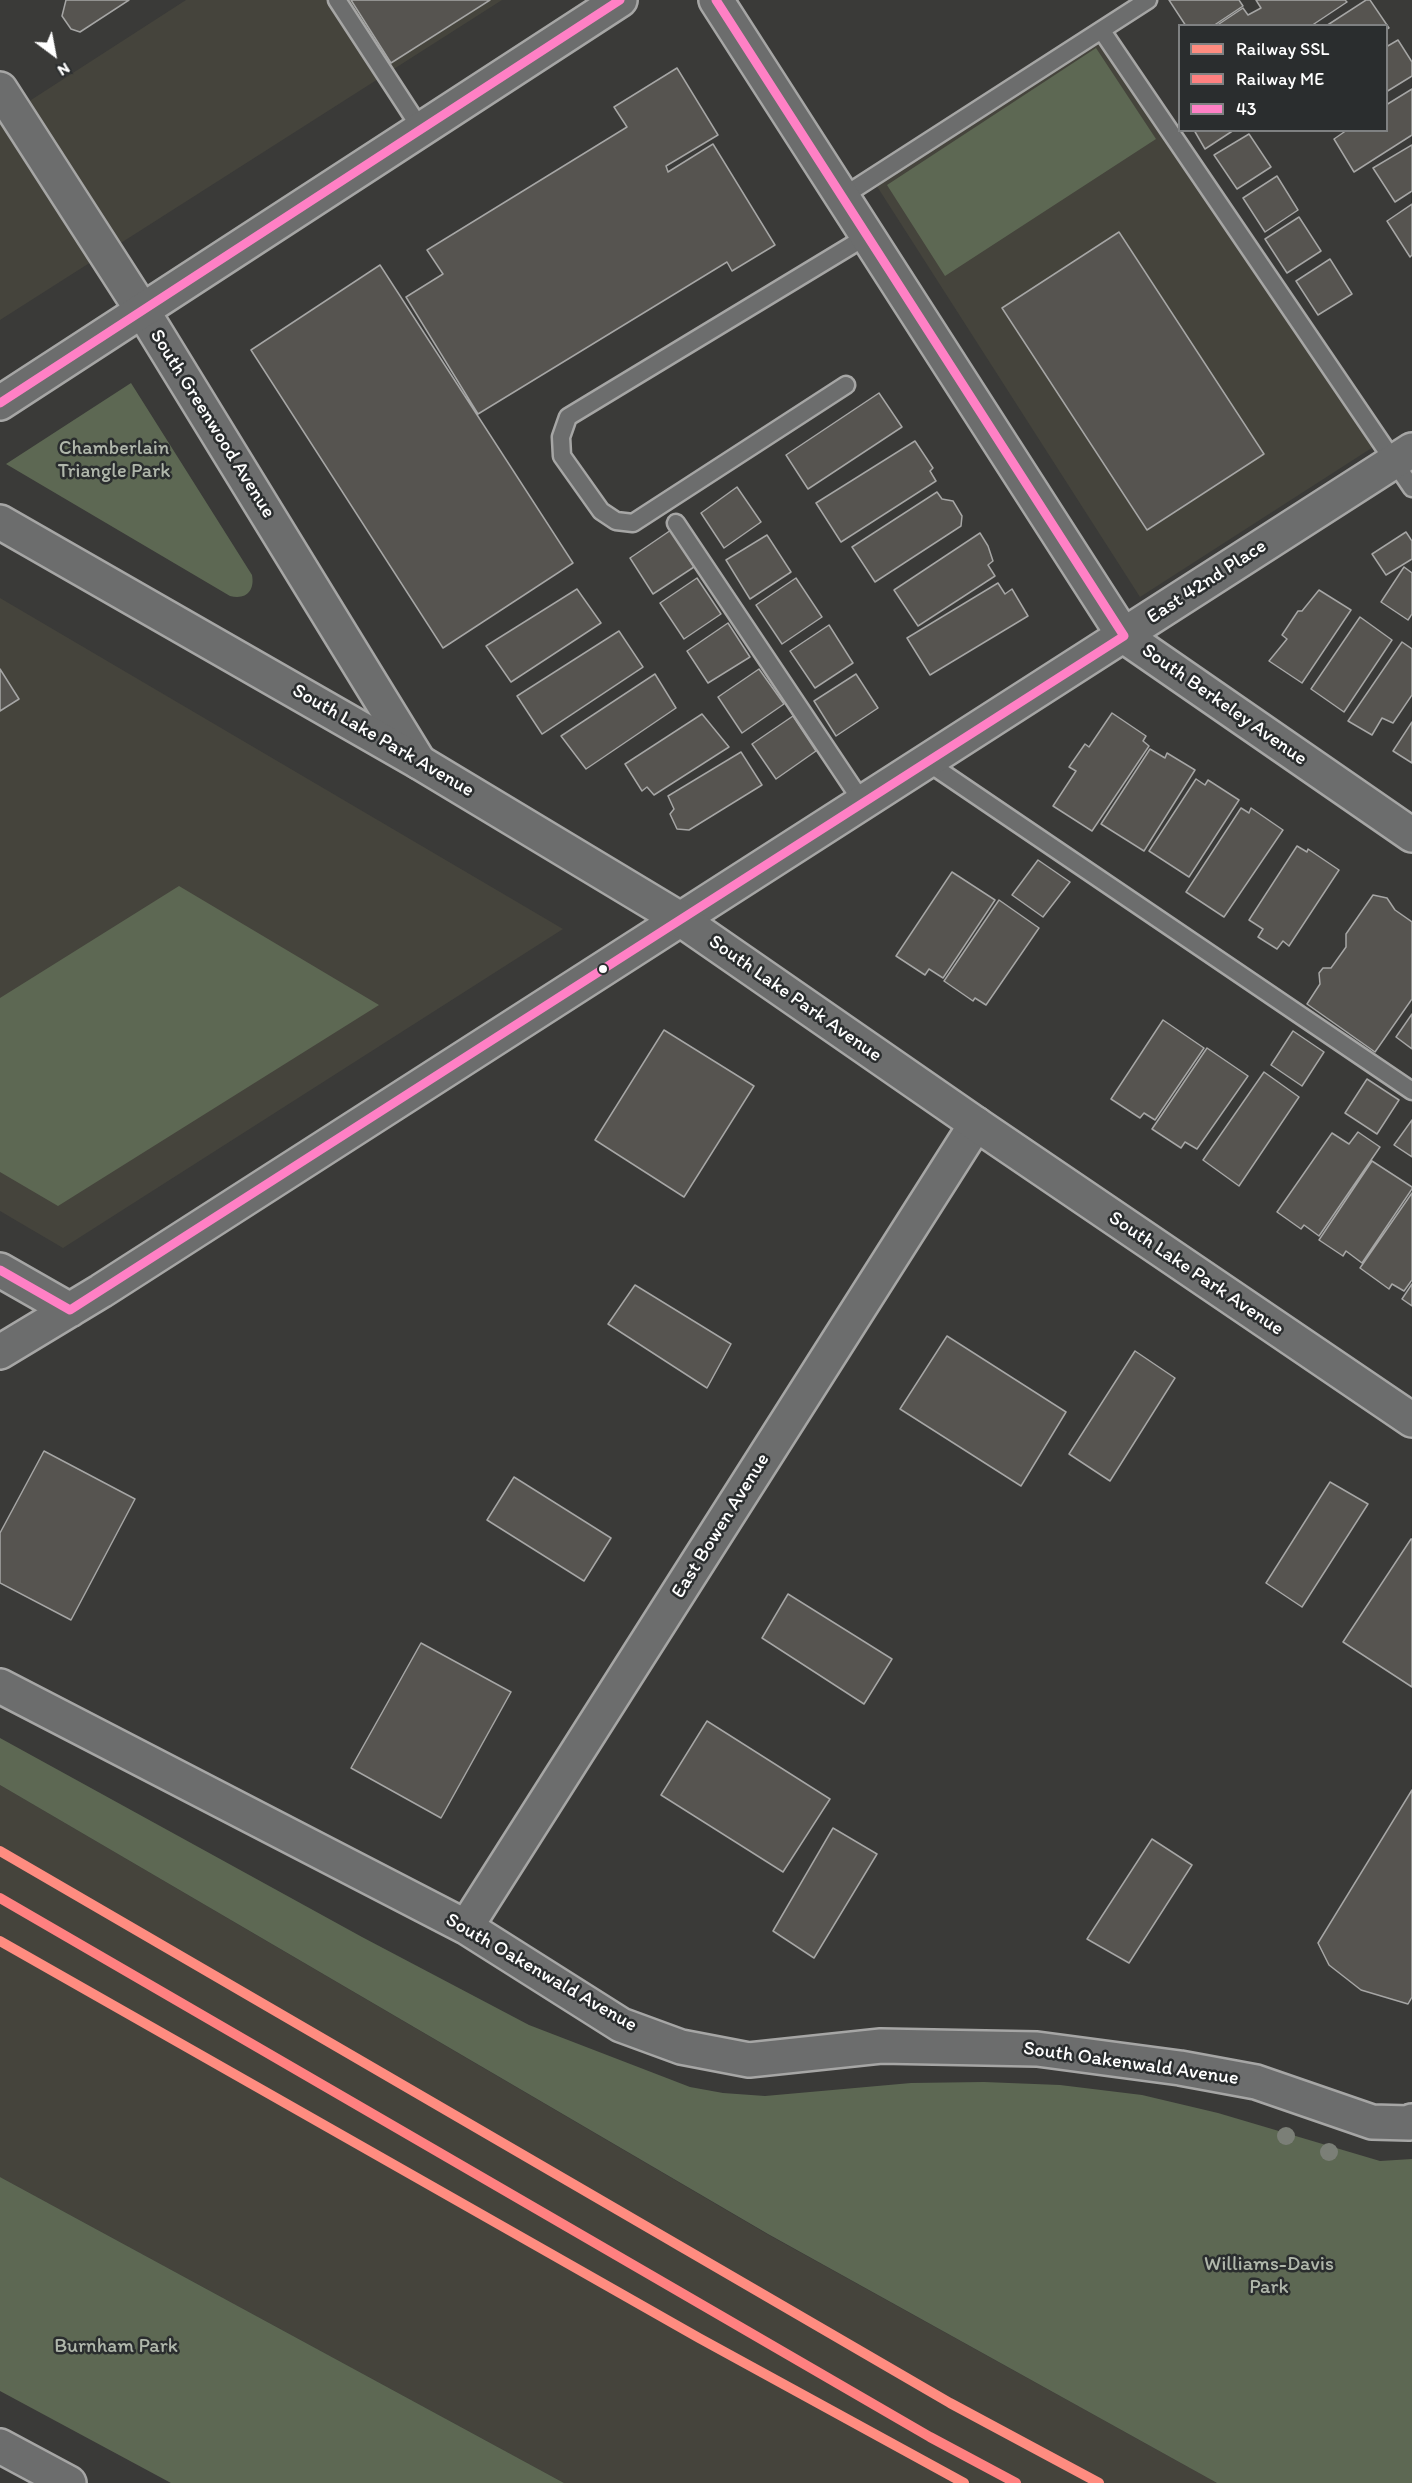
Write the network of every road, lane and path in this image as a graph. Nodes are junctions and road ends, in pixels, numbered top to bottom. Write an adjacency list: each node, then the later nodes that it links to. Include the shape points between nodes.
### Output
1 (338, 0): 7 (lane)
2 (620, 0): 7 (main road)
3 (716, 0): 8 (main road, South Berkeley Avenue)
4 (1148, 0): 5 (lane)
5 (1102, 31): 8 (lane); 13 (lane)
6 (0, 89): 10 (main road, South Greenwood Avenue)
7 (421, 129): 10 (main road)
8 (842, 196): 9 (main road, South Berkeley Avenue)
9 (867, 236): 11 (lane, via 568,417 561,437 562,456 602,511 616,521 633,523); 16 (main road, South Berkeley Avenue)
10 (142, 310): 12 (main road); 17 (main road, South Greenwood Avenue)
11 (846, 385)
12 (0, 403)
13 (1406, 466): 16 (main road, East 42nd Place)
14 (0, 522): 17 (main road, South Lake Park Avenue)
15 (676, 523): 19 (lane)
16 (1124, 636): 18 (main road, East 42nd Place); 20 (main road, South Berkeley Avenue)
17 (420, 762): 21 (main road, South Lake Park Avenue)
18 (927, 762): 19 (main road, East 42nd Place); 22 (lane)
19 (863, 803): 21 (main road, East 42nd Place)
20 (1412, 835)
21 (680, 920): 23 (main road, South Lake Park Avenue); 25 (main road, East 42nd Place)
22 (1412, 1091)
23 (976, 1124): 27 (main road, South Lake Park Avenue); 29 (main road, East Bowen Avenue)
24 (0, 1270): 25 (main road)
25 (70, 1310): 26 (main road, East 42nd Place)
26 (0, 1352)
27 (1412, 1420)
28 (0, 1686): 29 (main road, South Oakenwald Avenue)
29 (466, 1927): 30 (main road, South Oakenwald Avenue, via 621,2025 681,2047 749,2060 880,2046 1037,2049 1256,2082 1372,2122)
30 (1412, 2121)
31 (0, 2446): 32 (main road)
32 (69, 2483)

